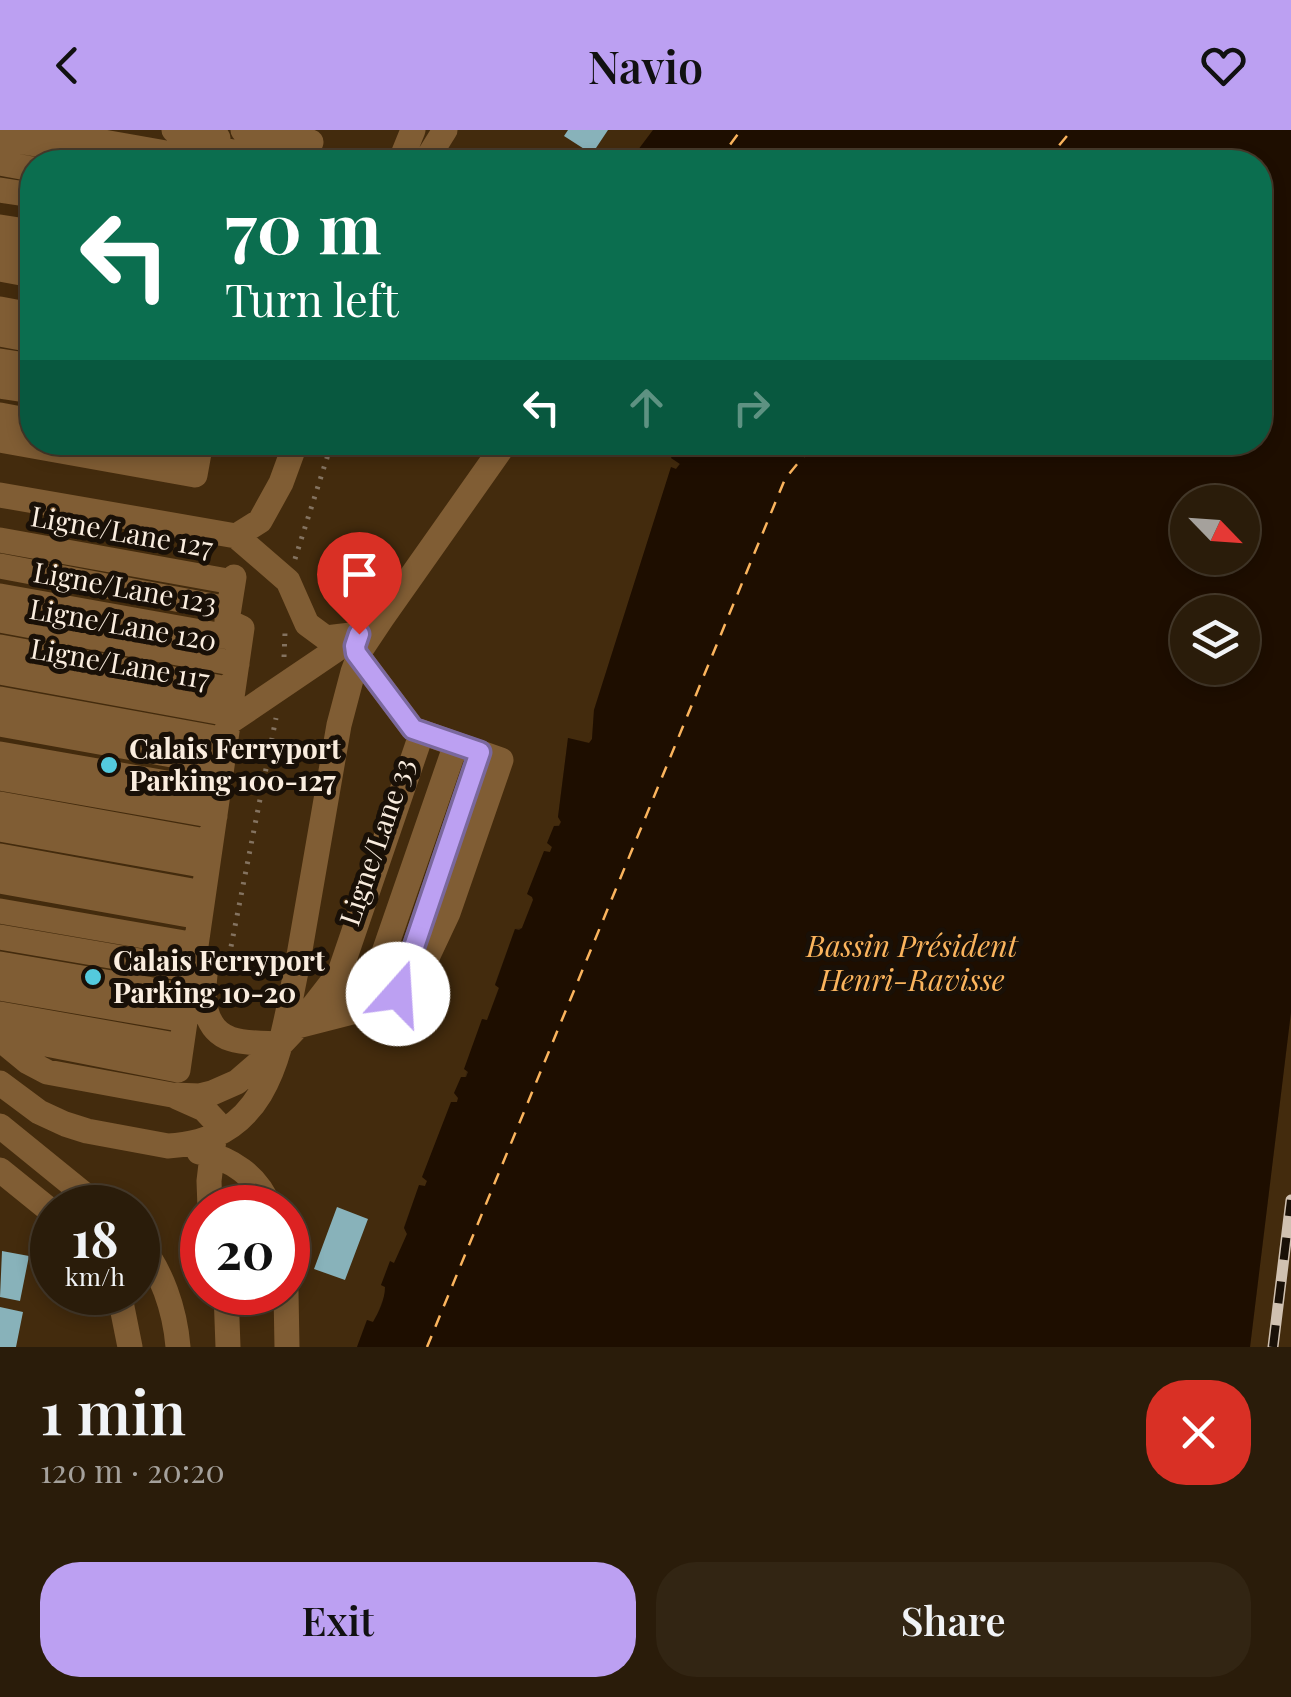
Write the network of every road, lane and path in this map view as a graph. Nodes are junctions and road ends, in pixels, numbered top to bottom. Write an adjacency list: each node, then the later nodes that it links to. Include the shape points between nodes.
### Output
1 (35, 130): 7 (lane)
2 (110, 130): 8 (lane)
3 (174, 130): 8 (lane)
4 (243, 130): 8 (lane)
5 (0, 138): 6 (lane)
6 (70, 150)
7 (148, 150)
8 (306, 150)
9 (291, 455): 12 (lane, via 260,521)
10 (497, 455): 54 (lane, bridge, via 362,648 353,672)
11 (0, 495): 12 (lane)
12 (236, 536): 21 (lane, via 288,581 306,624 326,638)
13 (0, 540): 37 (lane, Ligne/Lane 127)
14 (0, 554): 37 (lane)
15 (0, 566): 37 (lane)
16 (0, 578): 37 (lane)
17 (0, 596): 37 (lane, Ligne/Lane 123)
18 (0, 608): 37 (lane)
19 (0, 620): 37 (lane)
20 (0, 633): 37 (lane, Ligne/Lane 120)
21 (359, 634): 30 (lane, via 356,653 413,729); 37 (lane)
22 (0, 647): 37 (lane)
23 (0, 660): 37 (lane)
24 (0, 672): 37 (lane, Ligne/Lane 117)
25 (0, 684): 37 (lane)
26 (0, 698): 37 (lane)
27 (0, 712): 37 (lane)
28 (0, 724): 37 (lane)
29 (0, 736): 37 (lane)
30 (462, 746): 51 (lane); 51 (lane, Ligne/Lane 33, via 361,980); 51 (lane, via 398,994); 54 (lane, via 448,913 408,998)
31 (0, 754): 37 (lane)
32 (0, 766): 37 (lane)
33 (0, 778): 37 (lane)
34 (0, 790): 37 (lane)
35 (0, 804): 37 (lane)
36 (0, 818): 37 (lane)
37 (211, 827): 38 (lane); 39 (lane); 40 (lane); 41 (lane); 42 (lane); 43 (lane); 44 (lane); 45 (lane); 46 (lane); 47 (lane); 48 (lane); 49 (lane); 50 (lane); 52 (lane); 53 (lane); 54 (lane, via 220,865 206,1010 232,1040); 54 (lane, via 200,1096 226,1088); 55 (lane, via 47,1072); 58 (lane, via 190,1101 216,1122)
38 (0, 830)
39 (0, 842)
40 (0, 856)
41 (0, 870)
42 (0, 881)
43 (0, 894)
44 (0, 911)
45 (0, 925)
46 (0, 937)
47 (0, 949)
48 (0, 964)
49 (0, 976)
50 (0, 988)
51 (322, 997): 54 (lane)
52 (0, 1001)
53 (0, 1021)
54 (289, 1035): 58 (lane, via 262,1094)
55 (0, 1040)
56 (0, 1083): 58 (lane, via 39,1112 87,1131 168,1146)
57 (0, 1126): 60 (lane)
58 (214, 1144): 61 (lane); 62 (lane)
59 (0, 1170): 63 (lane)
60 (73, 1185)
61 (209, 1185)
62 (258, 1185)
63 (30, 1194)
64 (160, 1279): 69 (lane)
65 (125, 1315): 68 (lane)
66 (227, 1315): 70 (lane)
67 (286, 1315): 71 (lane)
68 (130, 1347)
69 (178, 1347)
70 (228, 1347)
71 (287, 1347)

